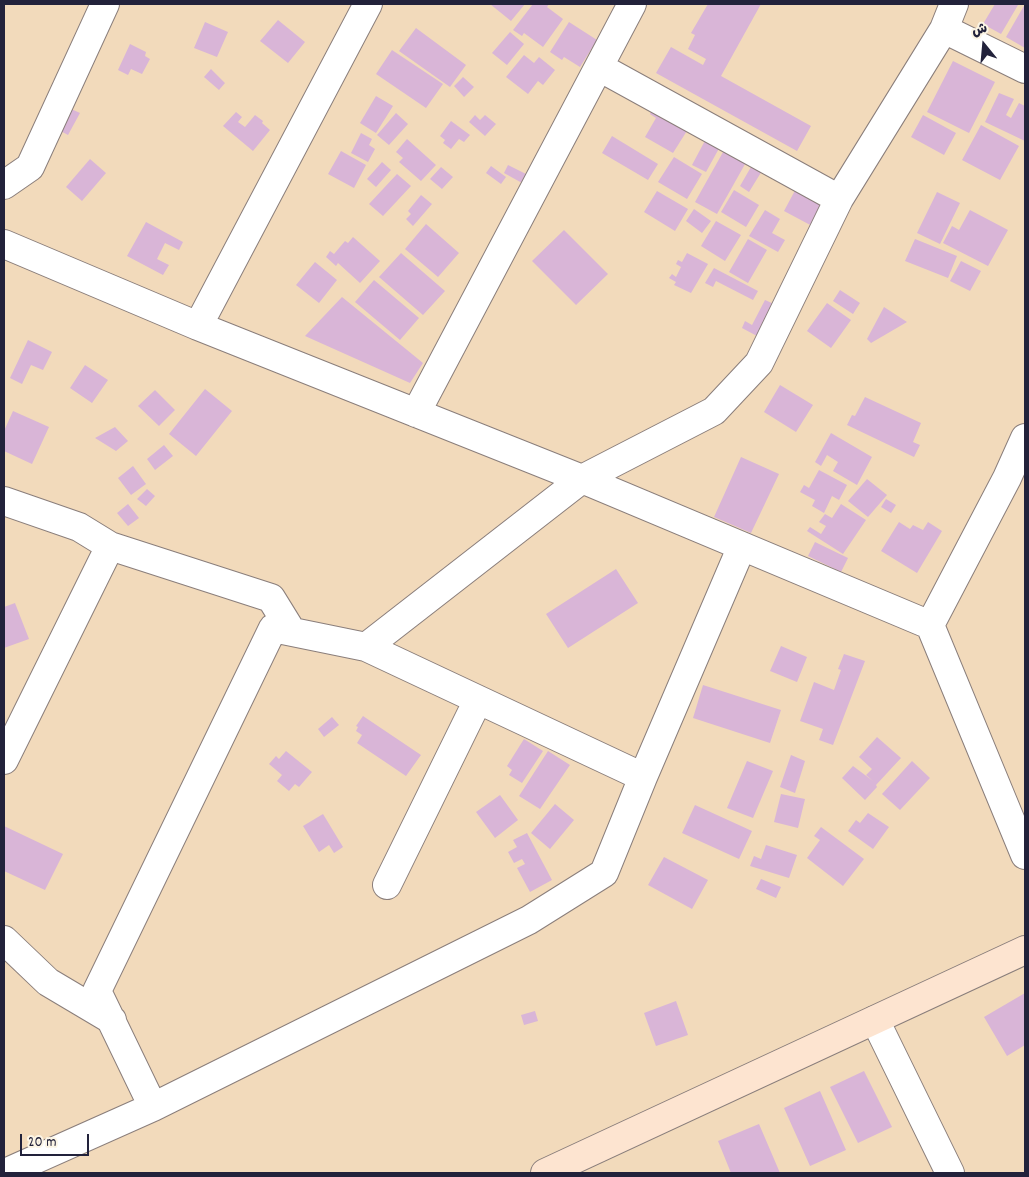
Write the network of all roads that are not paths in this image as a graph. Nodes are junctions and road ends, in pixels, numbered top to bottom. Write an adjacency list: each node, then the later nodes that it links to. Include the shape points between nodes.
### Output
1 (105, 4): 8 (street, via 30,167)
2 (368, 4): 11 (street)
3 (632, 4): 6 (street)
4 (954, 4): 5 (street)
5 (944, 29): 7 (street); 9 (street)
6 (599, 67): 9 (street); 12 (street)
7 (1025, 69)
8 (4, 185)
9 (840, 199): 14 (street, via 759,364 714,411)
10 (4, 244): 11 (street)
11 (198, 326): 12 (street)
12 (416, 413): 14 (street)
13 (1025, 438): 15 (street)
14 (582, 479): 18 (street); 21 (street)
15 (1016, 480): 19 (street)
16 (4, 501): 17 (street, via 80,527)
17 (110, 546): 20 (street, via 270,598); 23 (street)
18 (742, 546): 19 (street); 24 (street)
19 (930, 625): 25 (street)
20 (292, 632): 21 (street); 29 (street, via 273,628 97,990)
21 (366, 647): 22 (street)
22 (478, 700): 24 (street); 26 (street)
23 (4, 760)
24 (642, 777): 31 (street, via 604,873 529,920)
25 (1025, 855)
26 (387, 885)
27 (4, 940): 29 (street, via 48,982)
28 (1025, 950): 30 (street)
29 (112, 1020): 31 (street)
30 (874, 1020): 33 (street); 34 (street)
31 (153, 1107): 32 (street)
32 (5, 1173)
33 (545, 1173)
34 (950, 1173)

